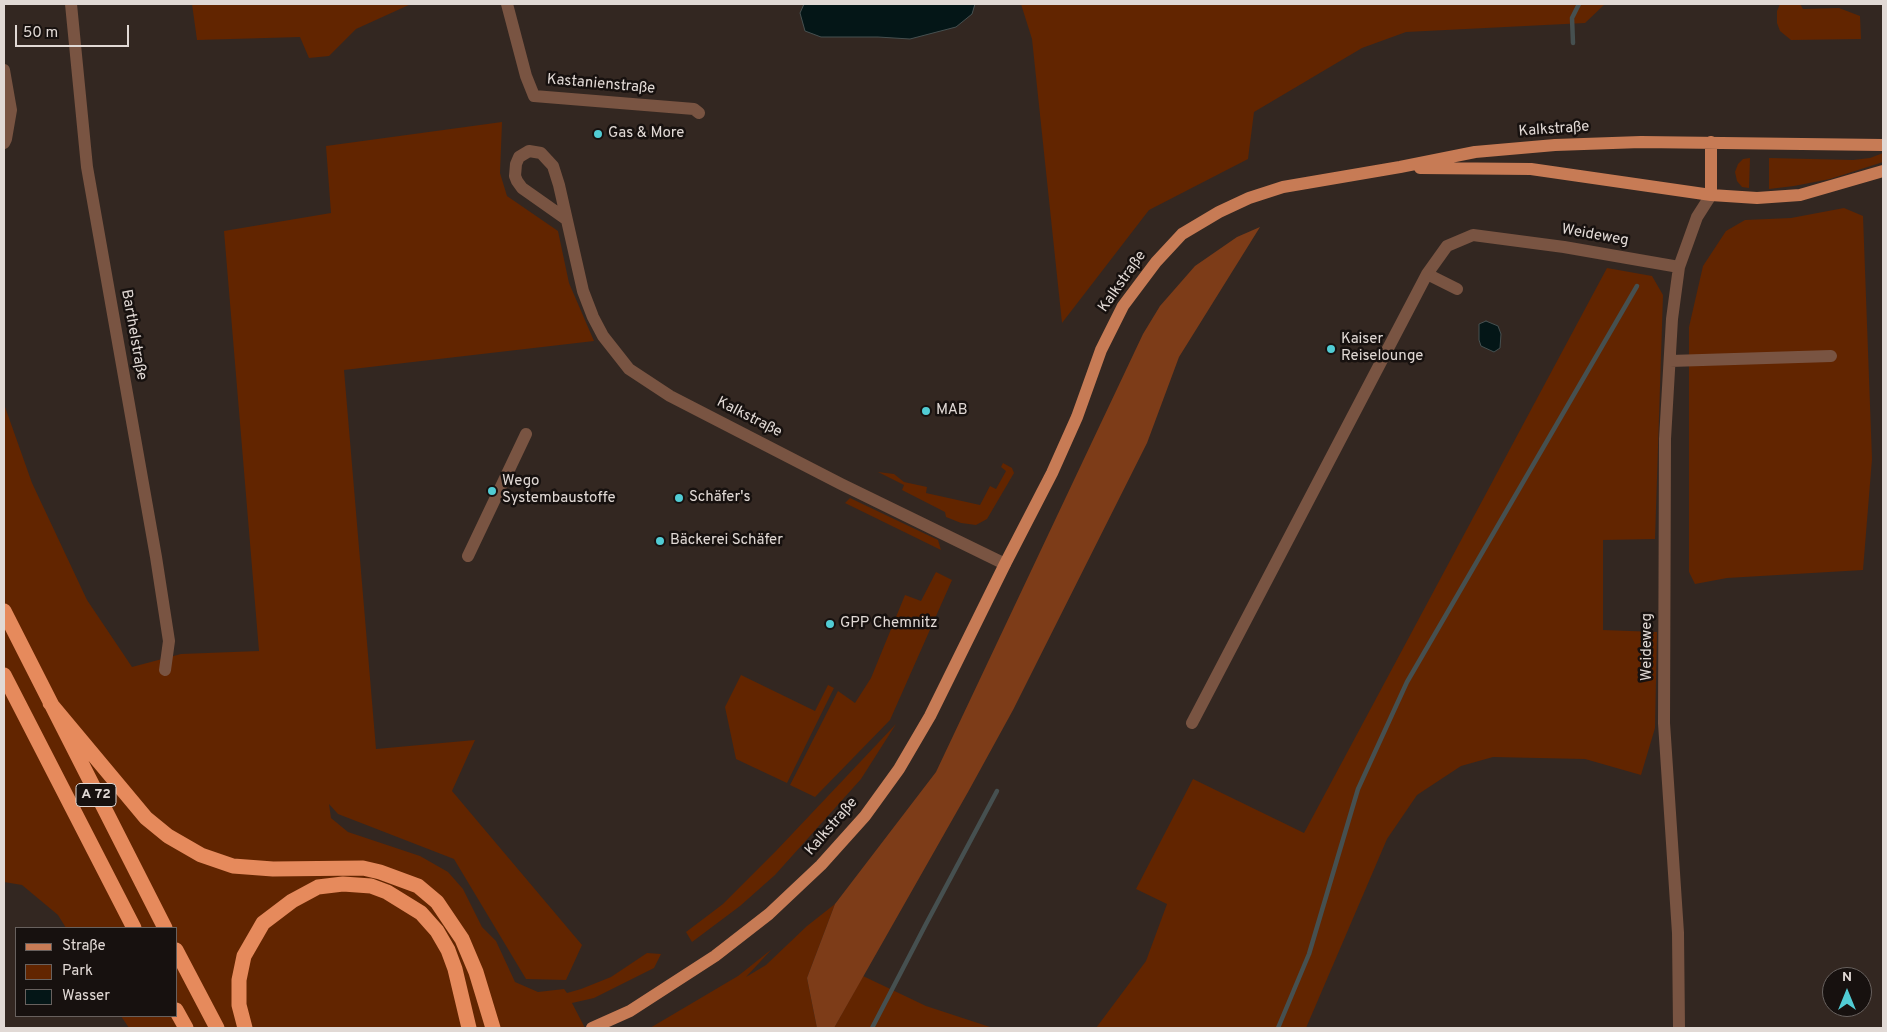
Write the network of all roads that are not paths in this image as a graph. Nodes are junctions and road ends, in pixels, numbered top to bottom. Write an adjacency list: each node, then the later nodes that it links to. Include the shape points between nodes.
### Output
1 (71, 4): 21 (street, Barthelstraße, via 87,167 169,640)
2 (506, 4): 4 (street, Kastanienstraße, via 534,96 694,108)
3 (4, 70): 6 (street, via 11,110)
4 (699, 113)
5 (1711, 142): 7 (main road, Kalkstraße); 8 (main road, Kalkstraße, via 1555,145 1475,152); 10 (main road)
6 (4, 143)
7 (1883, 145)
8 (1400, 167): 10 (main road, Kalkstraße, via 1531,169); 19 (main road, Kalkstraße, via 1302,183 1249,198 1182,234 1123,306 1101,350 1052,473)
9 (1883, 171): 10 (main road, Kalkstraße, via 1800,195 1758,198)
10 (1711, 195): 12 (street, Weideweg, via 1697,217)
11 (566, 219): 11 (street, Kalkstraße, via 550,162 541,153 529,151 519,157 515,176 522,188); 19 (street, Kalkstraße, via 583,291 593,317 603,336 629,369 670,396)
12 (1679, 267): 13 (street, Weideweg, via 1473,235 1447,246); 16 (street, Weideweg)
13 (1426, 274): 14 (street); 24 (street, Weideweg)
14 (1457, 289)
15 (1831, 356): 16 (street)
16 (1670, 361): 36 (street, Weideweg, via 1665,439 1664,724 1678,933)
17 (526, 434): 18 (street)
18 (468, 556)
19 (1005, 564): 35 (main road, Kalkstraße, via 930,716 899,769 821,865 769,914 715,956 630,1011)
20 (4, 611): 23 (highway, A 72)
21 (165, 670)
22 (4, 675): 25 (highway, A 72)
23 (50, 704): 26 (highway, A 72); 29 (highway, via 146,818 168,836 201,855 233,866 363,868 418,886 437,902 462,939)
24 (1192, 723)
25 (133, 927)
26 (164, 927)
27 (178, 954): 31 (highway)
28 (178, 1014): 30 (highway)
29 (492, 1021): 34 (highway)
30 (186, 1028)
31 (217, 1028)
32 (245, 1028): 33 (highway, via 239,1005 239,980 244,956 262,923 318,887 343,884 372,886 388,892 421,913 437,931 455,969)
33 (469, 1028)
34 (504, 1028)
35 (592, 1028)
36 (1679, 1028)

